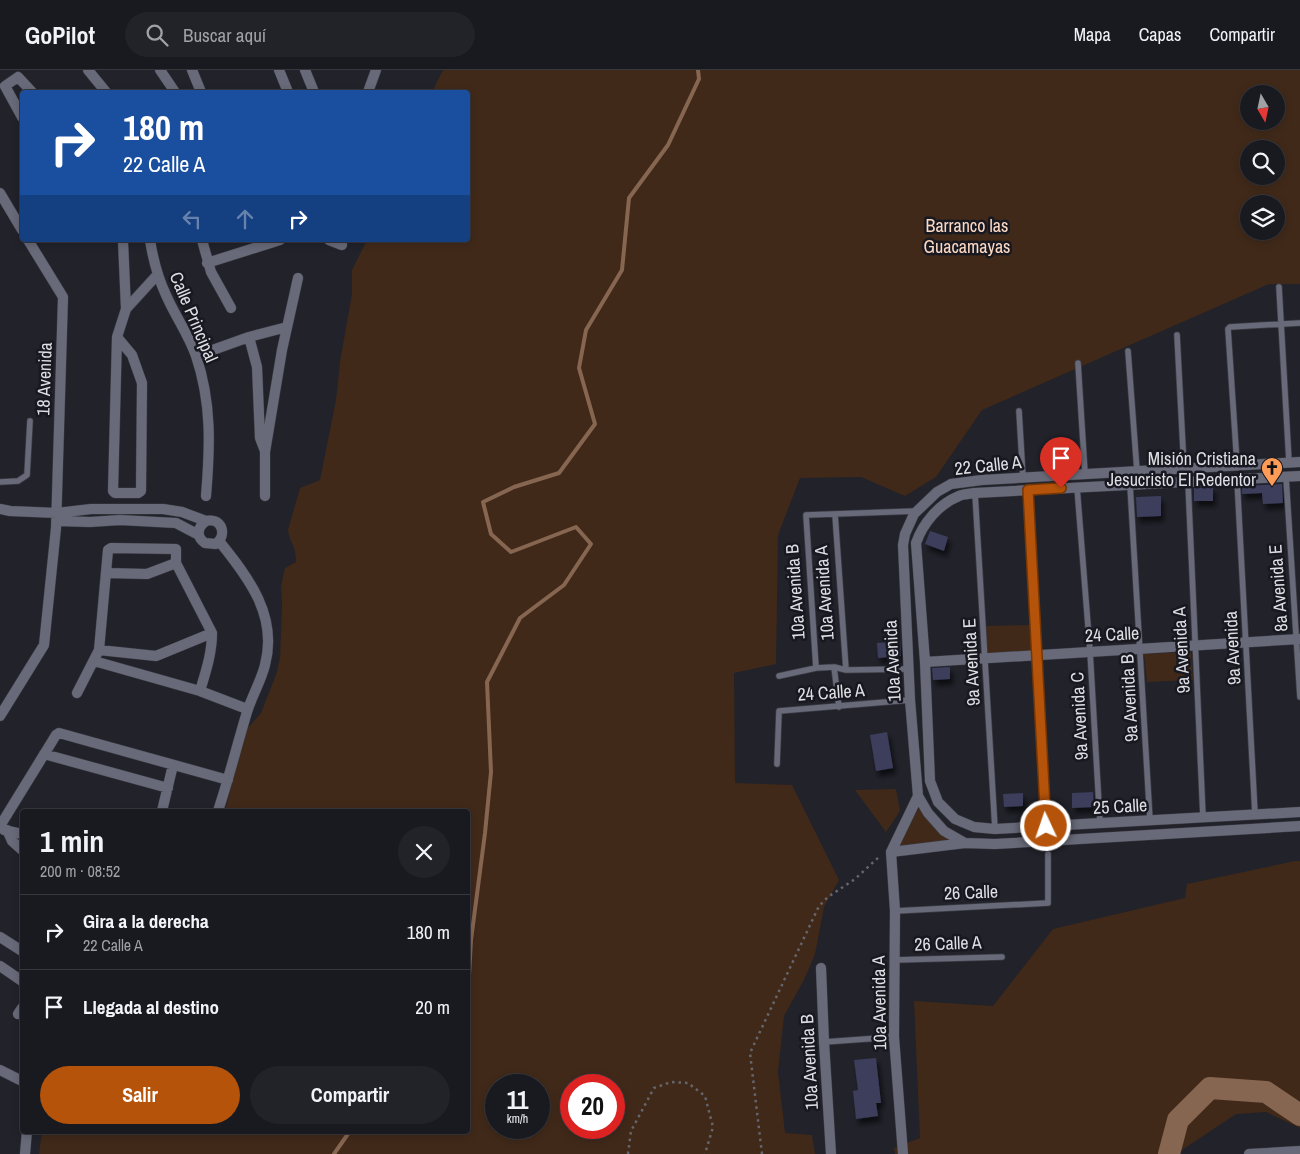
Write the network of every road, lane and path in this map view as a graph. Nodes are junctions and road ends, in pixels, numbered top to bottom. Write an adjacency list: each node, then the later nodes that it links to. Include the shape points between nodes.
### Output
1 (88, 70): 8 (street)
2 (160, 70): 9 (street)
3 (192, 70): 10 (street)
4 (279, 70): 11 (street)
5 (305, 70): 12 (street)
6 (376, 70): 13 (street)
7 (30, 90): 14 (street, via 18,77 5,86)
8 (104, 90)
9 (174, 90)
10 (200, 90)
11 (287, 90)
12 (313, 90)
13 (369, 90)
14 (20, 114)
15 (0, 193): 16 (street)
16 (20, 227)
17 (29, 242): 67 (street, 18 Avenida, via 63,297)
18 (123, 242): 29 (street)
19 (150, 242): 25 (street, Calle Principal)
20 (202, 242): 24 (street)
21 (273, 242): 24 (street)
22 (335, 242): 23 (street)
23 (342, 245)
24 (207, 262): 28 (street)
25 (158, 274): 29 (street); 37 (street, Calle Principal)
26 (298, 278): 32 (street)
27 (1279, 287): 31 (lane)
28 (231, 308)
29 (126, 309): 34 (street)
30 (1300, 323): 31 (lane)
31 (1281, 324): 42 (lane); 43 (lane, via 1229,328)
32 (287, 327): 35 (street); 41 (street)
33 (1176, 335): 44 (lane)
34 (117, 337): 34 (street, via 132,355 142,383 141,491 138,493 115,494 113,491)
35 (249, 337): 37 (street); 41 (street, via 257,367 260,438)
36 (1128, 351): 45 (lane)
37 (196, 356): 58 (street, Calle Principal, via 209,415)
38 (1078, 363): 46 (lane)
39 (1018, 411): 49 (lane)
40 (30, 422): 51 (lane, via 27,475 18,481)
41 (265, 452): 59 (street)
42 (1295, 462): 43 (street, 22 Calle A)
43 (1237, 464): 44 (street, 22 Calle A)
44 (1184, 468): 45 (street, 22 Calle A)
45 (1137, 471): 46 (street, 22 Calle A)
46 (1085, 474): 49 (street, 22 Calle A)
47 (1300, 476): 48 (street, 22 Calle A)
48 (1286, 477): 50 (street, 22 Calle A); 74 (lane, 8a Avenida E)
49 (1023, 478): 53 (street, 22 Calle A)
50 (1236, 479): 52 (street, 22 Calle A); 75 (lane, 9a Avenida)
51 (0, 482)
52 (1188, 482): 54 (street, 22 Calle A); 76 (lane, 9a Avenida A)
53 (951, 484): 60 (street); 61 (street, 22 Calle A)
54 (1130, 485): 55 (street, 22 Calle A); 77 (lane, 9a Avenida B)
55 (1078, 487): 56 (street, 22 Calle A); 79 (lane, 9a Avenida C)
56 (1028, 490): 57 (street, 22 Calle A); 80 (lane)
57 (975, 493): 60 (street, 22 Calle A); 81 (lane, 9a Avenida E)
58 (206, 496)
59 (265, 496)
60 (959, 496): 62 (street, 22 Calle A)
61 (926, 503): 64 (street, 10a Avenida)
62 (943, 506): 83 (street, 10a Avenida, via 929,519 916,543)
63 (5, 510): 66 (street); 67 (street)
64 (918, 511): 65 (lane); 86 (street, 10a Avenida, via 903,545)
65 (835, 514): 85 (lane, 10a Avenida B, via 806,515); 87 (lane, 10a Avenida A)
66 (0, 515)
67 (57, 521): 68 (street, via 91,509 163,509); 69 (street, via 176,523); 95 (street, 18 Avenida, via 44,645)
68 (206, 521): 69 (street, via 200,527); 70 (street, via 214,521 221,526 223,534)
69 (199, 535): 70 (street, via 205,544)
70 (219, 542): 94 (street, via 249,580 265,613 268,653)
71 (176, 562): 72 (street, via 148,574); 72 (street, via 176,549 111,548 108,549); 73 (street)
72 (106, 573): 78 (street)
73 (212, 632): 78 (street, via 156,656); 89 (street, via 210,660)
74 (1298, 639): 75 (street, 24 Calle); 91 (lane, 8a Avenida E)
75 (1247, 642): 76 (street, 24 Calle); 106 (lane, 9a Avenida)
76 (1196, 645): 77 (street, 24 Calle); 107 (lane, 9a Avenida A)
77 (1141, 648): 79 (street, 24 Calle); 109 (lane, 9a Avenida B)
78 (99, 650): 82 (street)
79 (1090, 652): 80 (street, 24 Calle); 110 (lane, 9a Avenida C)
80 (1038, 655): 81 (street, 24 Calle); 112 (lane)
81 (986, 658): 83 (street, 24 Calle); 115 (lane, 9a Avenida E)
82 (94, 661): 89 (street); 90 (street)
83 (925, 662): 104 (street, 10a Avenida, via 930,781 938,802)
84 (834, 667): 85 (lane); 87 (lane); 93 (lane, 10a Avenida A)
85 (816, 668): 88 (lane)
86 (908, 669): 87 (lane); 92 (street, 10a Avenida)
87 (846, 670)
88 (779, 676)
89 (200, 691): 94 (street)
90 (77, 693)
91 (1300, 697)
92 (910, 700): 93 (lane, 24 Calle A); 101 (street, 10a Avenida)
93 (839, 707): 97 (lane, 24 Calle A, via 778,711)
94 (247, 709): 99 (street)
95 (0, 716)
96 (44, 754): 98 (street, via 59,733); 100 (street); 114 (street)
97 (777, 764)
98 (173, 765): 99 (street); 100 (street)
99 (228, 780): 103 (street)
100 (168, 788): 102 (street)
101 (918, 796): 108 (street, 10a Avenida); 120 (street)
102 (163, 809)
103 (219, 809)
104 (946, 811): 115 (street, 25 Calle, via 974,827)
105 (1300, 812): 106 (street, 25 Calle)
106 (1255, 814): 107 (street, 25 Calle)
107 (1203, 817): 109 (street, 25 Calle)
108 (933, 819): 118 (street, 25 Calle, via 944,831)
109 (1150, 821): 110 (street, 25 Calle)
110 (1100, 822): 111 (street, 25 Calle)
111 (1065, 825): 112 (street, 25 Calle); 117 (street)
112 (1046, 826): 115 (street, 25 Calle)
113 (1300, 826): 117 (street, 25 Calle)
114 (2, 828): 116 (street); 119 (street)
115 (995, 829)
116 (20, 833)
117 (1066, 839): 118 (street, 25 Calle)
118 (965, 843): 120 (street, 25 Calle)
119 (20, 849)
120 (891, 852): 122 (street, 10a Avenida A); 139 (path, via 878,857 819,906 750,1053)
121 (1048, 854): 122 (lane, 26 Calle, via 1049,902)
122 (895, 911): 126 (street, 10a Avenida A)
123 (0, 937): 124 (street)
124 (20, 950)
125 (1002, 956): 126 (lane, 26 Calle A)
126 (894, 960): 130 (street, 10a Avenida A)
127 (0, 966): 129 (street)
128 (821, 968): 131 (street, 10a Avenida B)
129 (20, 980)
130 (894, 1037): 131 (lane); 141 (street, 10a Avenida A)
131 (824, 1042): 140 (street, 10a Avenida B)
132 (2, 1073): 133 (street)
133 (20, 1080)
134 (27, 1134): 136 (street)
135 (1300, 1151): 142 (street)
136 (25, 1154)
137 (628, 1154): 138 (path, via 631,1132 654,1088 671,1082 688,1083 705,1096 713,1127)
138 (705, 1154)
139 (762, 1154)
140 (831, 1154)
141 (903, 1154)
142 (1249, 1154)

